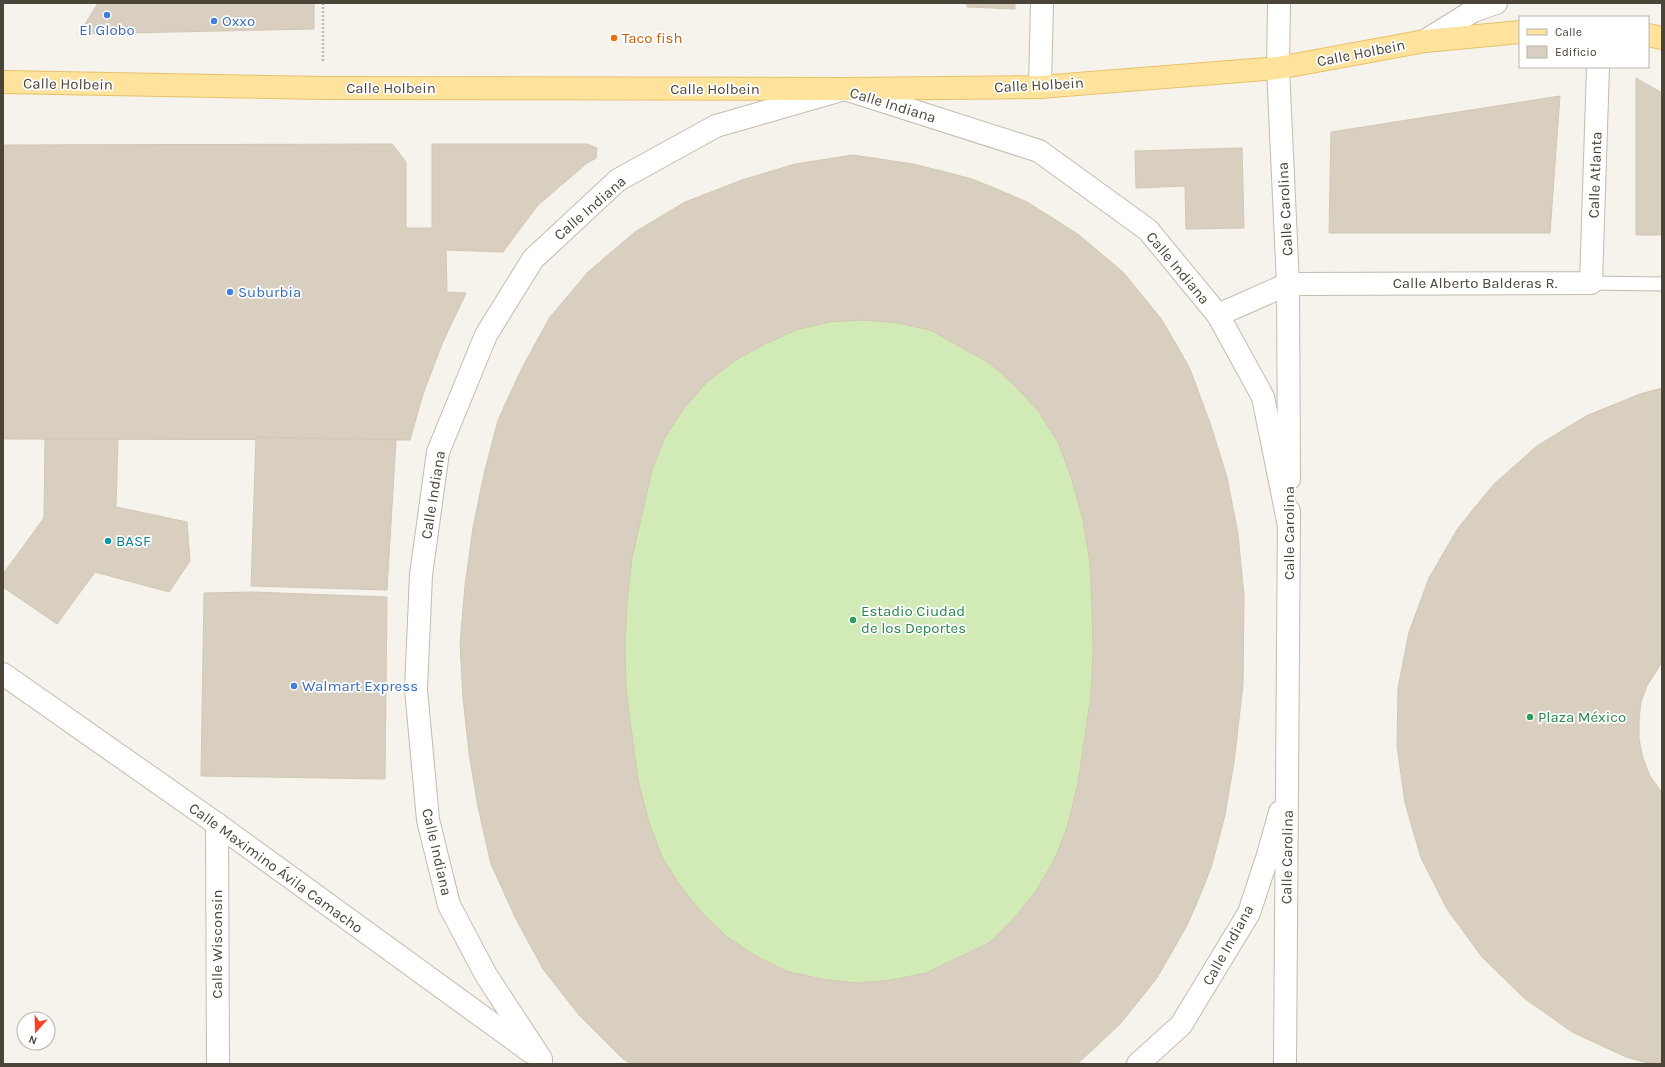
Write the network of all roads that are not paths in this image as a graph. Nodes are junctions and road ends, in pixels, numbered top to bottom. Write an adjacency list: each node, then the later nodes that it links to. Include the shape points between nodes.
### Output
1 (1042, 3): 11 (street)
2 (1279, 3): 8 (street, Calle Carolina)
3 (1496, 3): 7 (street, Calle Holbein, via 1473,11)
4 (1519, 32): 7 (main road, Calle Holbein)
5 (1649, 35): 6 (main road)
6 (1662, 38)
7 (1425, 41): 8 (main road, Calle Holbein)
8 (1278, 68): 11 (main road, Calle Holbein); 14 (street, Calle Carolina)
9 (1598, 68): 13 (street, Calle Atlanta)
10 (3, 82): 12 (main road, Calle Holbein, via 324,88)
11 (1040, 87): 12 (main road, Calle Holbein)
12 (845, 89): 16 (street, Calle Indiana, via 1039,151 1148,230); 21 (street, Calle Indiana, via 716,126 618,180 533,259 486,335 438,452 421,575 416,689 428,820 449,905 486,975)
13 (1591, 282): 14 (street, Calle Alberto Balderas R.); 15 (lane, Calle Alberto Balderas R.)
14 (1288, 284): 16 (street); 17 (street, Calle Carolina)
15 (1662, 284)
16 (1218, 315): 17 (street, Calle Indiana, via 1263,398)
17 (1289, 526): 19 (street, Calle Carolina)
18 (3, 674): 20 (street, Calle Maximino Ávila Camacho)
19 (1288, 782): 23 (street, Calle Indiana, via 1249,913 1181,1025); 24 (street, Calle Carolina)
20 (216, 824): 21 (street, Calle Maximino Ávila Camacho); 22 (street, Calle Wisconsin)
21 (543, 1062)
22 (218, 1064)
23 (1138, 1064)
24 (1285, 1064)

